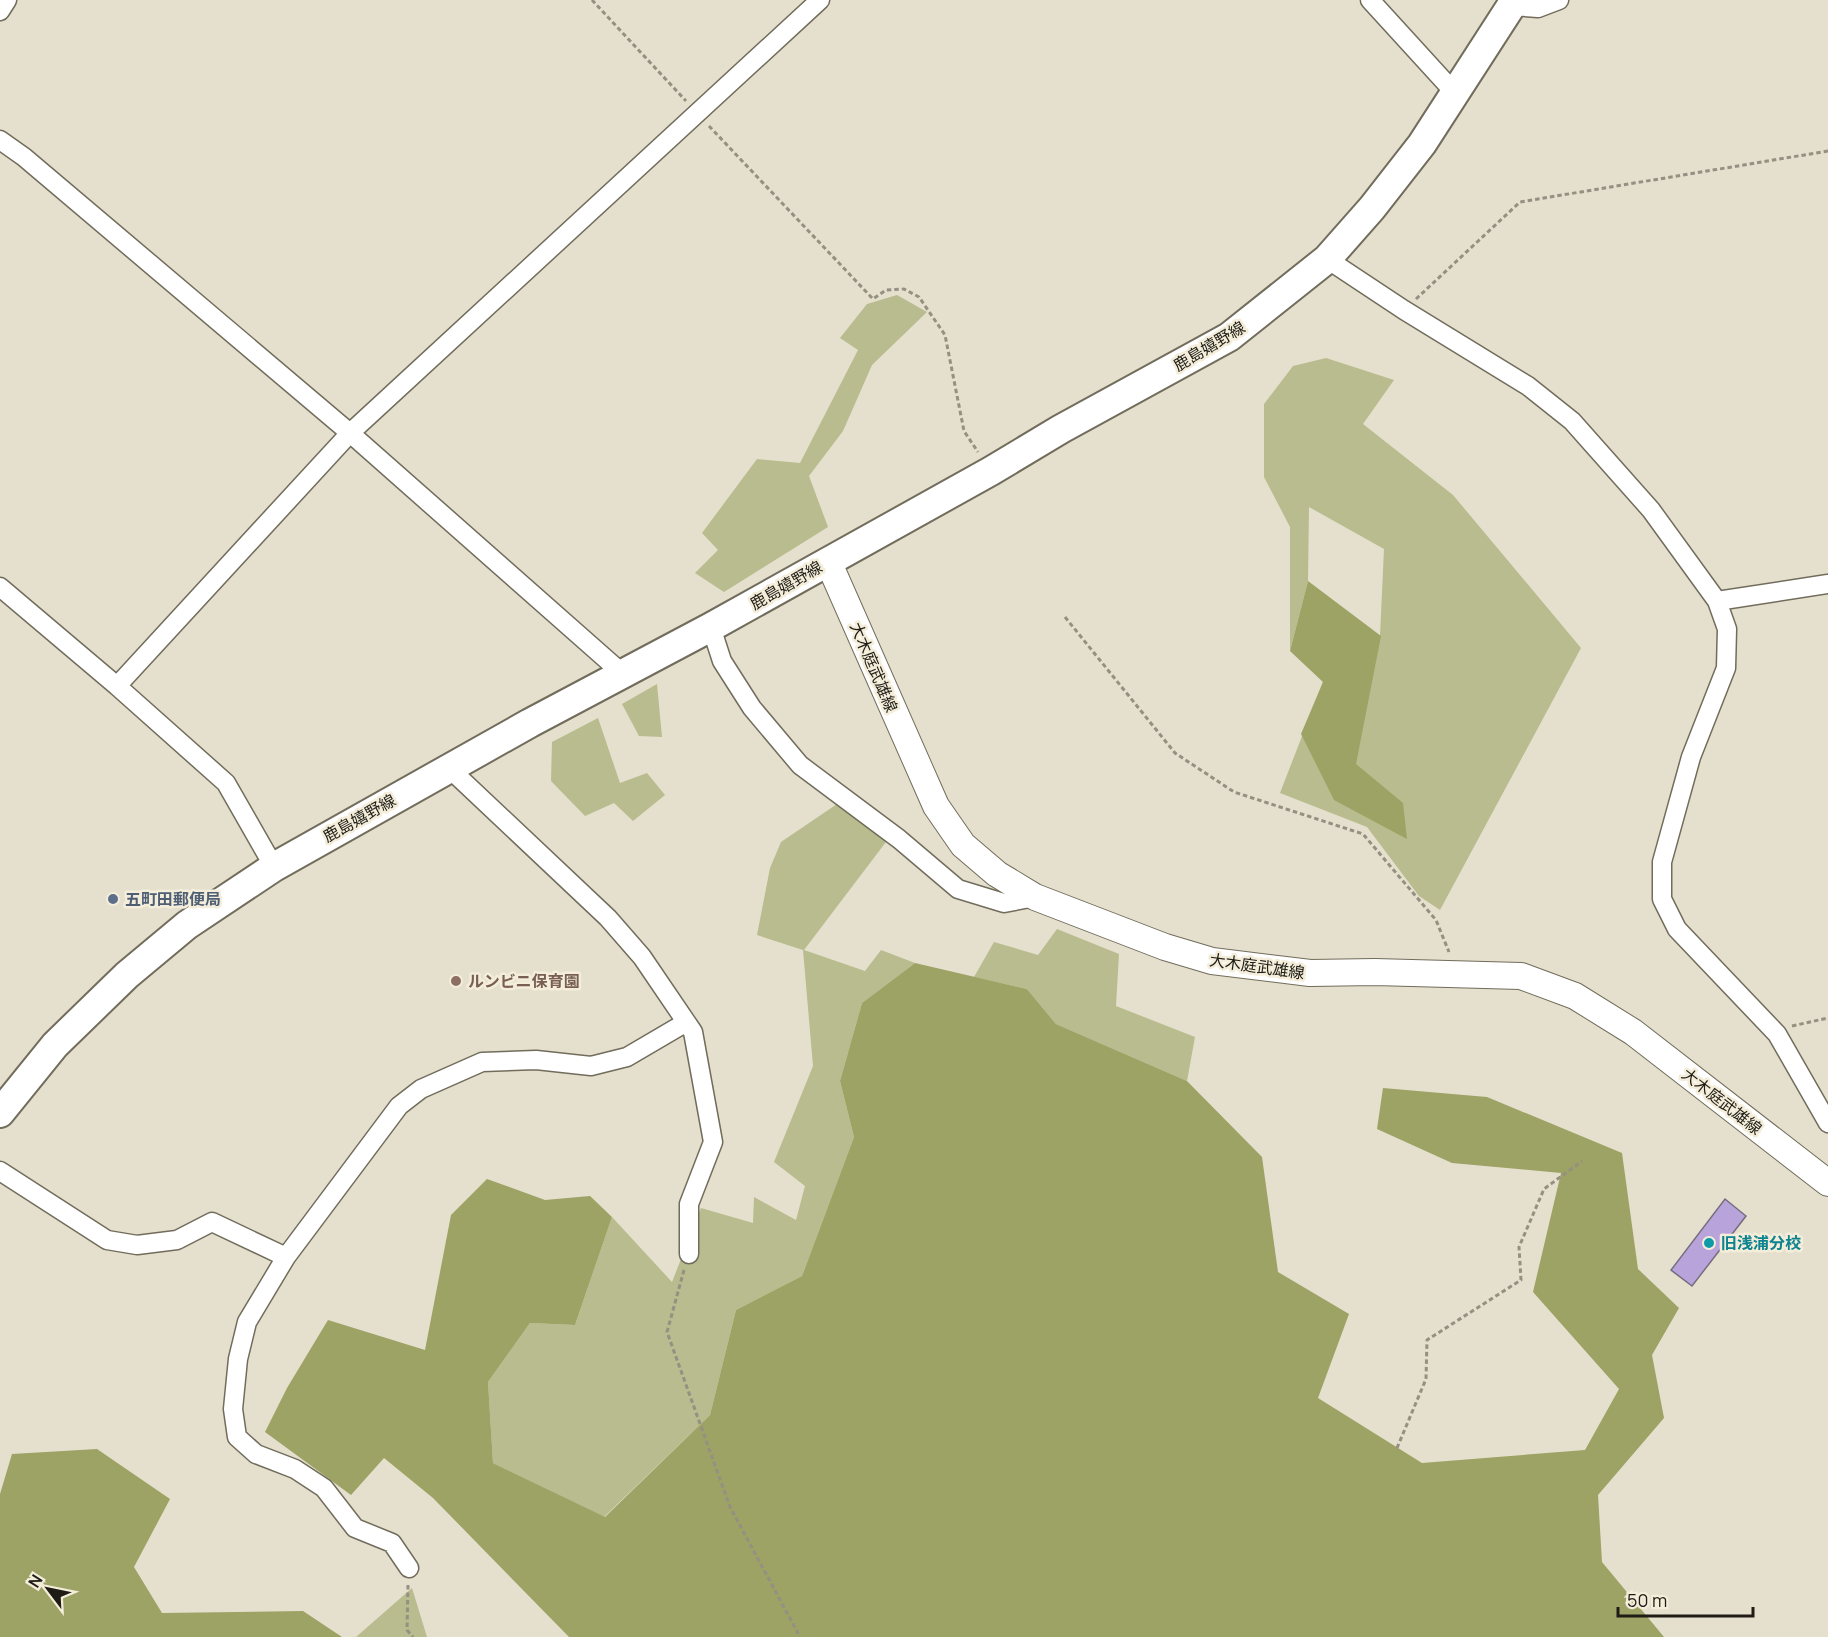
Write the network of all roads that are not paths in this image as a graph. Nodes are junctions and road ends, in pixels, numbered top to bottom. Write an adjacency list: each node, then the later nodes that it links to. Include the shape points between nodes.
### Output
1 (7, 0): 6 (street)
2 (820, 0): 10 (street)
3 (1370, 0): 7 (street)
4 (1559, 0): 5 (street, via 1538,8)
5 (1514, 3): 7 (main road, 鹿島嬉野線)
6 (0, 11)
7 (1454, 92): 9 (main road, 鹿島嬉野線, via 1408,162)
8 (0, 140): 10 (street)
9 (1328, 259): 11 (main road, 鹿島嬉野線, via 1229,337); 14 (street, via 1528,386 1572,421 1651,510)
10 (350, 433): 16 (street); 17 (street)
11 (828, 561): 15 (main road, 鹿島嬉野線); 20 (main road, 大木庭武雄線, via 936,806 963,845 997,874)
12 (1828, 584): 14 (street)
13 (0, 587): 17 (street)
14 (1717, 601): 23 (street, via 1727,629 1726,668 1688,767 1662,862 1662,898 1677,929 1776,1035)
15 (711, 627): 16 (main road, 鹿島嬉野線); 20 (street, via 722,661 752,708 800,765 899,839 958,890 1004,903)
16 (622, 674): 18 (main road, 鹿島嬉野線)
17 (117, 686): 19 (street, via 226,783)
18 (450, 769): 19 (main road, 鹿島嬉野線); 21 (street, via 608,918 642,957)
19 (274, 867): 22 (main road, 鹿島嬉野線, via 187,925 127,975 55,1045)
20 (1035, 897): 25 (main road, 大木庭武雄線, via 1212,961 1310,973 1458,973 1521,976 1545,983 1600,1010 1633,1032)
21 (685, 1023): 26 (street, via 693,1032 713,1142 689,1204); 27 (street, via 627,1057 591,1066 536,1060 482,1062 421,1089 399,1106)
22 (0, 1113)
23 (1828, 1123)
24 (0, 1171): 27 (street, via 107,1240 137,1245 177,1240 212,1222)
25 (1828, 1183)
26 (689, 1254)
27 (286, 1257): 28 (street, via 247,1322 238,1359 233,1409 237,1437 256,1454 295,1470 324,1488 355,1528 392,1543)
28 (409, 1568)

